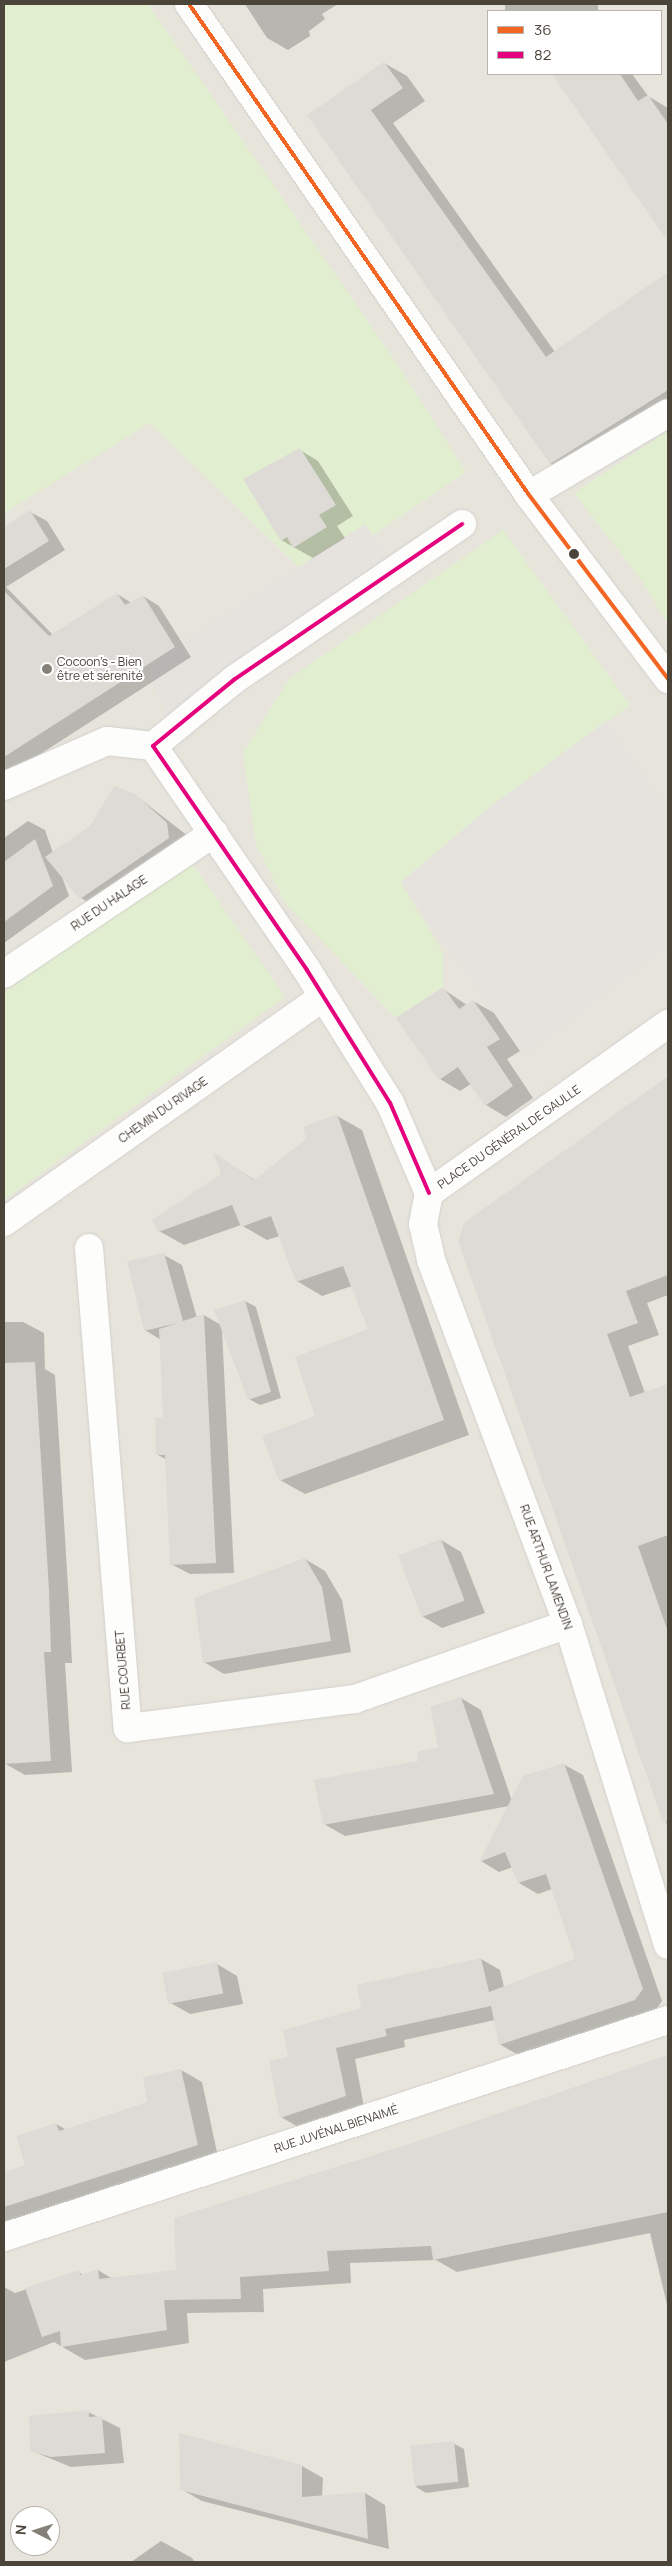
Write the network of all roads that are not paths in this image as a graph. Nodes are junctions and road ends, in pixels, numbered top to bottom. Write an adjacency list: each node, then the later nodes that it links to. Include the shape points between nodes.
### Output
1 (189, 4): 3 (street)
2 (668, 414): 3 (street)
3 (528, 495): 5 (street)
4 (462, 524): 6 (street, via 235,679)
5 (668, 679)
6 (153, 746): 7 (street, via 107,741); 8 (street, PLACE DU GÉNÉRAL DE GAULLE)
7 (4, 786)
8 (214, 832): 9 (street, RUE DU HALAGE); 10 (street, PLACE DU GÉNÉRAL DE GAULLE, via 307,970)
9 (4, 974)
10 (322, 998): 12 (street, PLACE DU GÉNÉRAL DE GAULLE, via 390,1103); 13 (street, CHEMIN DU RIVAGE)
11 (668, 1024): 12 (street, PLACE DU GÉNÉRAL DE GAULLE)
12 (429, 1193): 15 (street, RUE ARTHUR LAMENDIN, via 423,1224 430,1260)
13 (4, 1222)
14 (89, 1248): 15 (street, RUE COURBET, via 128,1728 356,1699)
15 (568, 1624): 16 (street, RUE ARTHUR LAMENDIN)
16 (668, 1945)
17 (668, 2020): 18 (street, RUE JUVÉNAL BIENAIMÉ)
18 (4, 2237)

